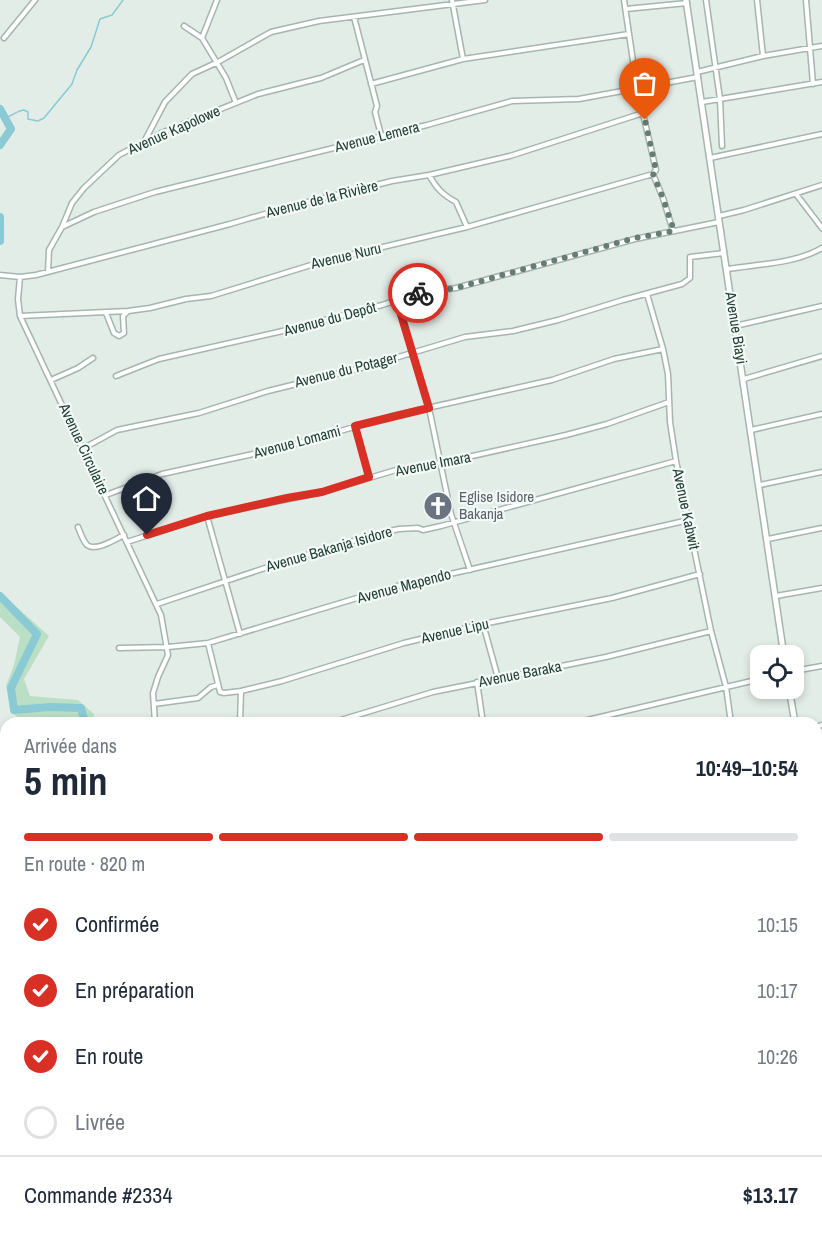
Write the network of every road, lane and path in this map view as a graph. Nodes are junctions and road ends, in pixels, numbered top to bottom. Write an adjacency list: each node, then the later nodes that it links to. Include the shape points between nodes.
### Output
1 (35, 0): 14 (street)
2 (217, 0): 15 (street)
3 (485, 0): 8 (street)
4 (624, 0): 10 (street)
5 (706, 0): 22 (street)
6 (757, 0): 18 (street)
7 (806, 0): 17 (street)
8 (452, 2): 11 (street); 19 (street)
9 (686, 2): 10 (street); 23 (street, Avenue Biayi)
10 (626, 9): 13 (street)
11 (354, 17): 20 (street); 21 (street, via 278,30)
12 (184, 26): 15 (street)
13 (629, 34): 19 (street); 27 (street)
14 (4, 38)
15 (202, 38): 21 (street)
16 (822, 46): 17 (street, Avenue Lemera)
17 (810, 48): 18 (street, Avenue Lemera); 26 (street)
18 (763, 56): 22 (street, Avenue Lemera)
19 (463, 59): 25 (street)
20 (364, 60): 25 (street); 30 (street, Avenue Kapolowe, via 321,78)
21 (218, 62): 30 (street); 34 (street, via 192,74 174,91)
22 (715, 68): 23 (street, Avenue Lemera); 28 (street)
23 (698, 74): 27 (street, Avenue Lemera); 29 (street, Avenue Biayi)
24 (822, 82): 26 (street)
25 (370, 84): 33 (street)
26 (813, 84): 28 (street)
27 (637, 88): 31 (street); 33 (street, Avenue Lemera, via 579,99 512,100)
28 (720, 99): 29 (street); 35 (street)
29 (702, 102): 36 (street, Avenue Biayi)
30 (236, 103): 34 (street, Avenue Kapolowe)
31 (643, 113): 37 (street, via 656,170); 38 (street, Avenue de la Rivière, via 510,156)
32 (822, 134): 36 (street)
33 (381, 135): 42 (street, Avenue Lemera, via 145,195)
34 (145, 140): 42 (street, Avenue Kapolowe, via 119,155 77,195)
35 (722, 146)
36 (710, 158): 41 (street, Avenue Biayi)
37 (653, 174): 43 (street, Avenue Nuru); 45 (street)
38 (429, 176): 43 (street, via 436,189 456,202); 49 (street, Avenue de la Rivière, via 392,181 292,206)
39 (822, 185): 40 (street, Avenue du Depôt)
40 (796, 194): 41 (street, Avenue du Depôt); 44 (street)
41 (719, 219): 45 (street, Avenue du Depôt); 47 (street, Avenue Biayi)
42 (62, 227): 49 (street, Avenue Kapolowe, via 49,250)
43 (467, 227): 55 (street, Avenue Nuru, via 324,261 211,296)
44 (822, 228)
45 (674, 231): 53 (street, Avenue du Depôt, via 635,238 456,288 419,292)
46 (822, 248): 48 (street, via 783,262)
47 (724, 253): 48 (street, Avenue Biayi); 52 (street, Avenue du Potager, via 690,257 692,272 687,282)
48 (727, 269): 58 (street, Avenue Biayi)
49 (48, 272): 51 (street, Avenue de la Rivière)
50 (0, 275): 51 (street, Avenue de la Rivière)
51 (20, 277): 57 (street, Avenue Circulaire)
52 (647, 294): 59 (street, Avenue Kabwit); 60 (street, Avenue du Potager, via 558,320 465,337)
53 (397, 301): 60 (street); 63 (street, Avenue du Depôt, via 159,359)
54 (822, 306): 58 (street)
55 (128, 311): 56 (street, Avenue Nuru); 56 (street, via 123,316 124,333 119,336)
56 (106, 313): 57 (street)
57 (20, 316): 65 (street, Avenue Circulaire)
58 (735, 326): 64 (street, Avenue Biayi)
59 (663, 349): 66 (street, Avenue Kabwit); 67 (street, Avenue Lomami, via 614,359 552,381)
60 (412, 353): 67 (street); 71 (street, Avenue du Potager, via 268,390 199,413 117,430)
61 (822, 356): 64 (street)
62 (93, 358): 65 (street)
63 (116, 376)
64 (744, 379): 70 (street, Avenue Biayi)
65 (51, 380): 71 (street, Avenue Circulaire)
66 (669, 402): 72 (street, Avenue Kabwit); 73 (street, Avenue Imara, via 607,424)
67 (429, 408): 69 (street, Avenue Lomami); 73 (street)
68 (822, 414): 70 (street)
69 (355, 426): 75 (street); 77 (street, Avenue Lomami, via 285,447 162,474)
70 (751, 430): 76 (street, Avenue Biayi)
71 (84, 448): 77 (street, Avenue Circulaire)
72 (676, 461): 79 (street, Avenue Kabwit); 80 (street, Avenue Bakanja Isidore)
73 (441, 463): 75 (street, Avenue Imara); 80 (street)
74 (822, 472): 76 (street)
75 (369, 477): 78 (street, Avenue Imara, via 322,492)
76 (760, 485): 84 (street, Avenue Biayi)
77 (106, 495): 83 (street, Avenue Circulaire)
78 (207, 516): 85 (street, Avenue Imara); 88 (street)
79 (689, 520): 86 (street, Avenue Mapendo); 87 (street, Avenue Kabwit)
80 (454, 523): 86 (street); 88 (street, Avenue Bakanja Isidore, via 423,530 389,531)
81 (78, 527): 83 (street, via 91,546)
82 (822, 528): 84 (street)
83 (124, 535): 85 (street, Avenue Circulaire)
84 (768, 539): 90 (street, Avenue Biayi)
85 (127, 542): 91 (street, Avenue Circulaire)
86 (470, 570): 94 (street, Avenue Mapendo, via 397,586)
87 (700, 574): 92 (street, Avenue Lipu, via 612,598); 93 (street, Avenue Kabwit)
88 (226, 580): 91 (street, Avenue Bakanja Isidore); 94 (street)
89 (822, 588): 90 (street)
90 (776, 596): 96 (street, Avenue Biayi)
91 (157, 604): 97 (street, Avenue Circulaire)
92 (483, 624): 101 (street); 106 (street, Avenue Lipu)
93 (711, 631): 101 (street, Avenue Baraka); 105 (street, Avenue Kabwit)
94 (240, 634): 95 (street, Avenue Mapendo)
95 (208, 643): 97 (street, Avenue Mapendo); 104 (street)
96 (783, 645)
97 (168, 647): 98 (street, Avenue Mapendo); 108 (street, Avenue Circulaire, via 154,687)
98 (119, 648)
99 (822, 666): 100 (street)
100 (804, 669)
101 (498, 678): 103 (street, Avenue Baraka)
102 (750, 681): 105 (street)
103 (477, 682): 111 (street, Avenue Baraka); 112 (street)
104 (218, 685): 106 (street, Avenue Lipu, via 222,693); 108 (street, via 198,698)
105 (726, 687): 113 (street); 114 (street, Avenue Kabwit)
106 (241, 691): 110 (street)
107 (791, 699): 115 (street)
108 (154, 704): 109 (street, Avenue Circulaire)
109 (155, 717)
110 (240, 717)
111 (351, 717)
112 (482, 717)
113 (600, 717)
114 (730, 717)
115 (794, 717)

